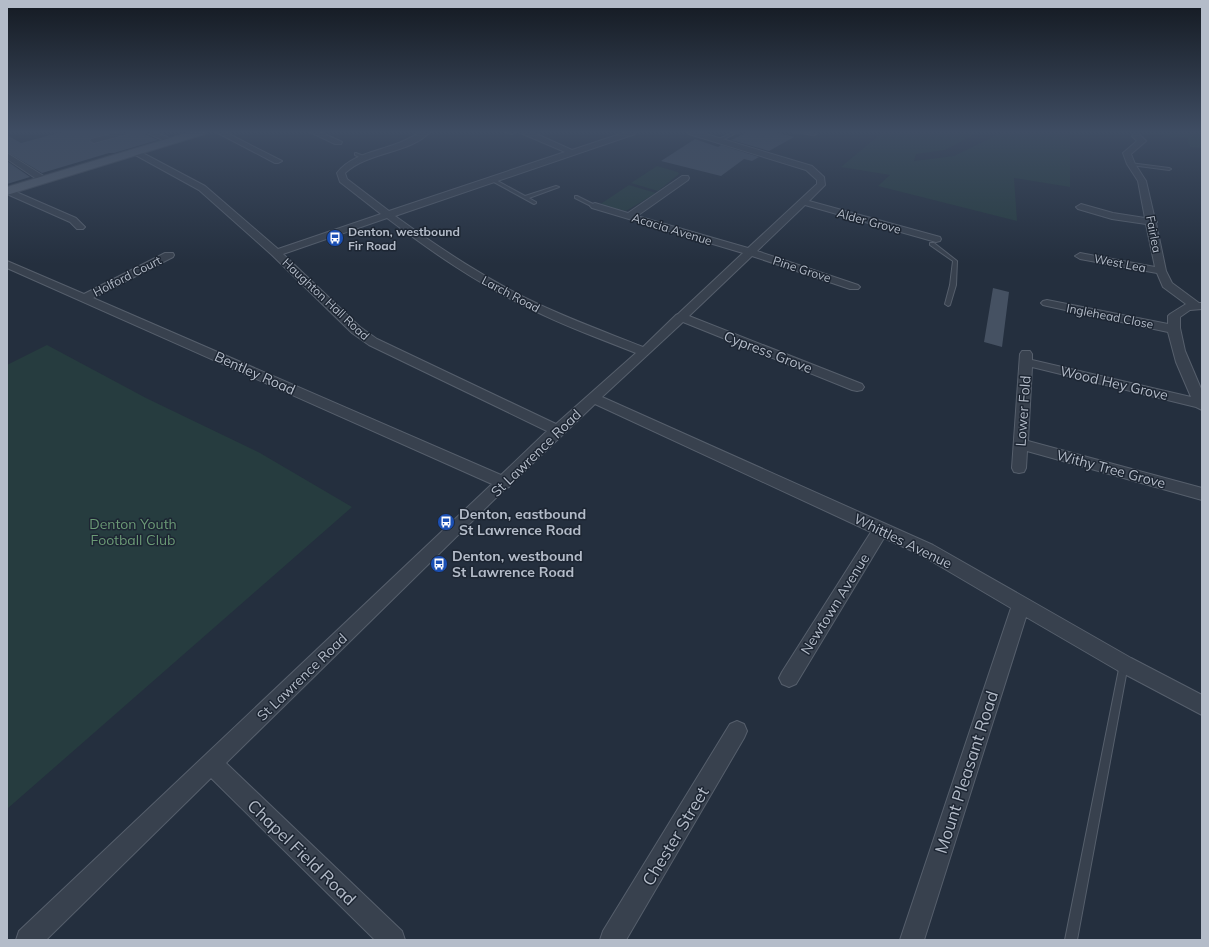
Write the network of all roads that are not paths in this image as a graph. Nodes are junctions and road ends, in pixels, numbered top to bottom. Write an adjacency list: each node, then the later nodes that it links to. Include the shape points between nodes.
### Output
1 (38, 176): 9 (street)
2 (56, 176): 9 (main road)
3 (180, 176): 25 (street, Haughton Hall Road, via 202,188)
4 (341, 176): 19 (street, Larch Road)
5 (504, 176): 10 (street)
6 (817, 176): 15 (street, St Lawrence Road, via 821,185)
7 (1139, 176): 21 (street, Fairlea)
8 (685, 178): 20 (street)
9 (44, 180): 12 (main road)
10 (493, 180): 14 (lane); 19 (street)
11 (557, 187): 14 (lane)
12 (7, 191): 22 (street, via 73,220)
13 (576, 197): 17 (lane)
14 (525, 198): 16 (lane)
15 (803, 202): 23 (street, Alder Grove); 24 (street, St Lawrence Road)
16 (534, 203)
17 (595, 206): 20 (street, Acacia Avenue)
18 (1081, 207): 21 (street, via 1112,216)
19 (389, 216): 25 (street); 37 (street, Larch Road, via 456,262 518,299)
20 (630, 216): 24 (street, Acacia Avenue)
21 (1152, 222): 29 (street, Fairlea)
22 (80, 227)
23 (936, 239): 33 (lane, via 955,261)
24 (749, 252): 30 (street, Pine Grove); 35 (street, St Lawrence Road)
25 (276, 253): 42 (street, Haughton Hall Road, via 356,330 373,342)
26 (169, 255): 31 (street, Holford Court)
27 (1080, 256): 29 (street, West Lea)
28 (7, 264): 31 (street, Bentley Road)
29 (1161, 271): 34 (street, Fairlea, via 1167,285)
30 (854, 286)
31 (84, 298): 45 (street, Bentley Road)
32 (1047, 303): 36 (street, Inglehead Close)
33 (948, 304)
34 (1199, 306): 36 (street, via 1187,307 1174,316)
35 (680, 317): 37 (street, St Lawrence Road); 39 (street, Cypress Grove)
36 (1173, 329): 41 (street, via 1186,373)
37 (645, 352): 40 (street, St Lawrence Road)
38 (1026, 358): 41 (street, Wood Hey Grove); 43 (street, Lower Fold)
39 (857, 387)
40 (593, 398): 42 (street, St Lawrence Road); 47 (street, Whittles Avenue)
41 (1202, 405)
42 (557, 430): 45 (street, St Lawrence Road)
43 (1021, 444): 44 (street, Lower Fold); 46 (street, Withy Tree Grove)
44 (1019, 468)
45 (504, 483): 53 (street, St Lawrence Road)
46 (1202, 494)
47 (881, 530): 48 (street, Whittles Avenue, via 927,550); 50 (street, Newtown Avenue)
48 (1021, 604): 49 (street, Whittles Avenue); 57 (street, Mount Pleasant Road)
49 (1124, 664): 51 (street, Whittles Avenue); 58 (lane)
50 (789, 678)
51 (1202, 705)
52 (737, 732): 56 (street, Chester Street)
53 (212, 764): 54 (street, St Lawrence Road); 55 (street, Chapel Field Road)
54 (28, 940)
55 (392, 940)
56 (612, 940)
57 (912, 940)
58 (1071, 940)

